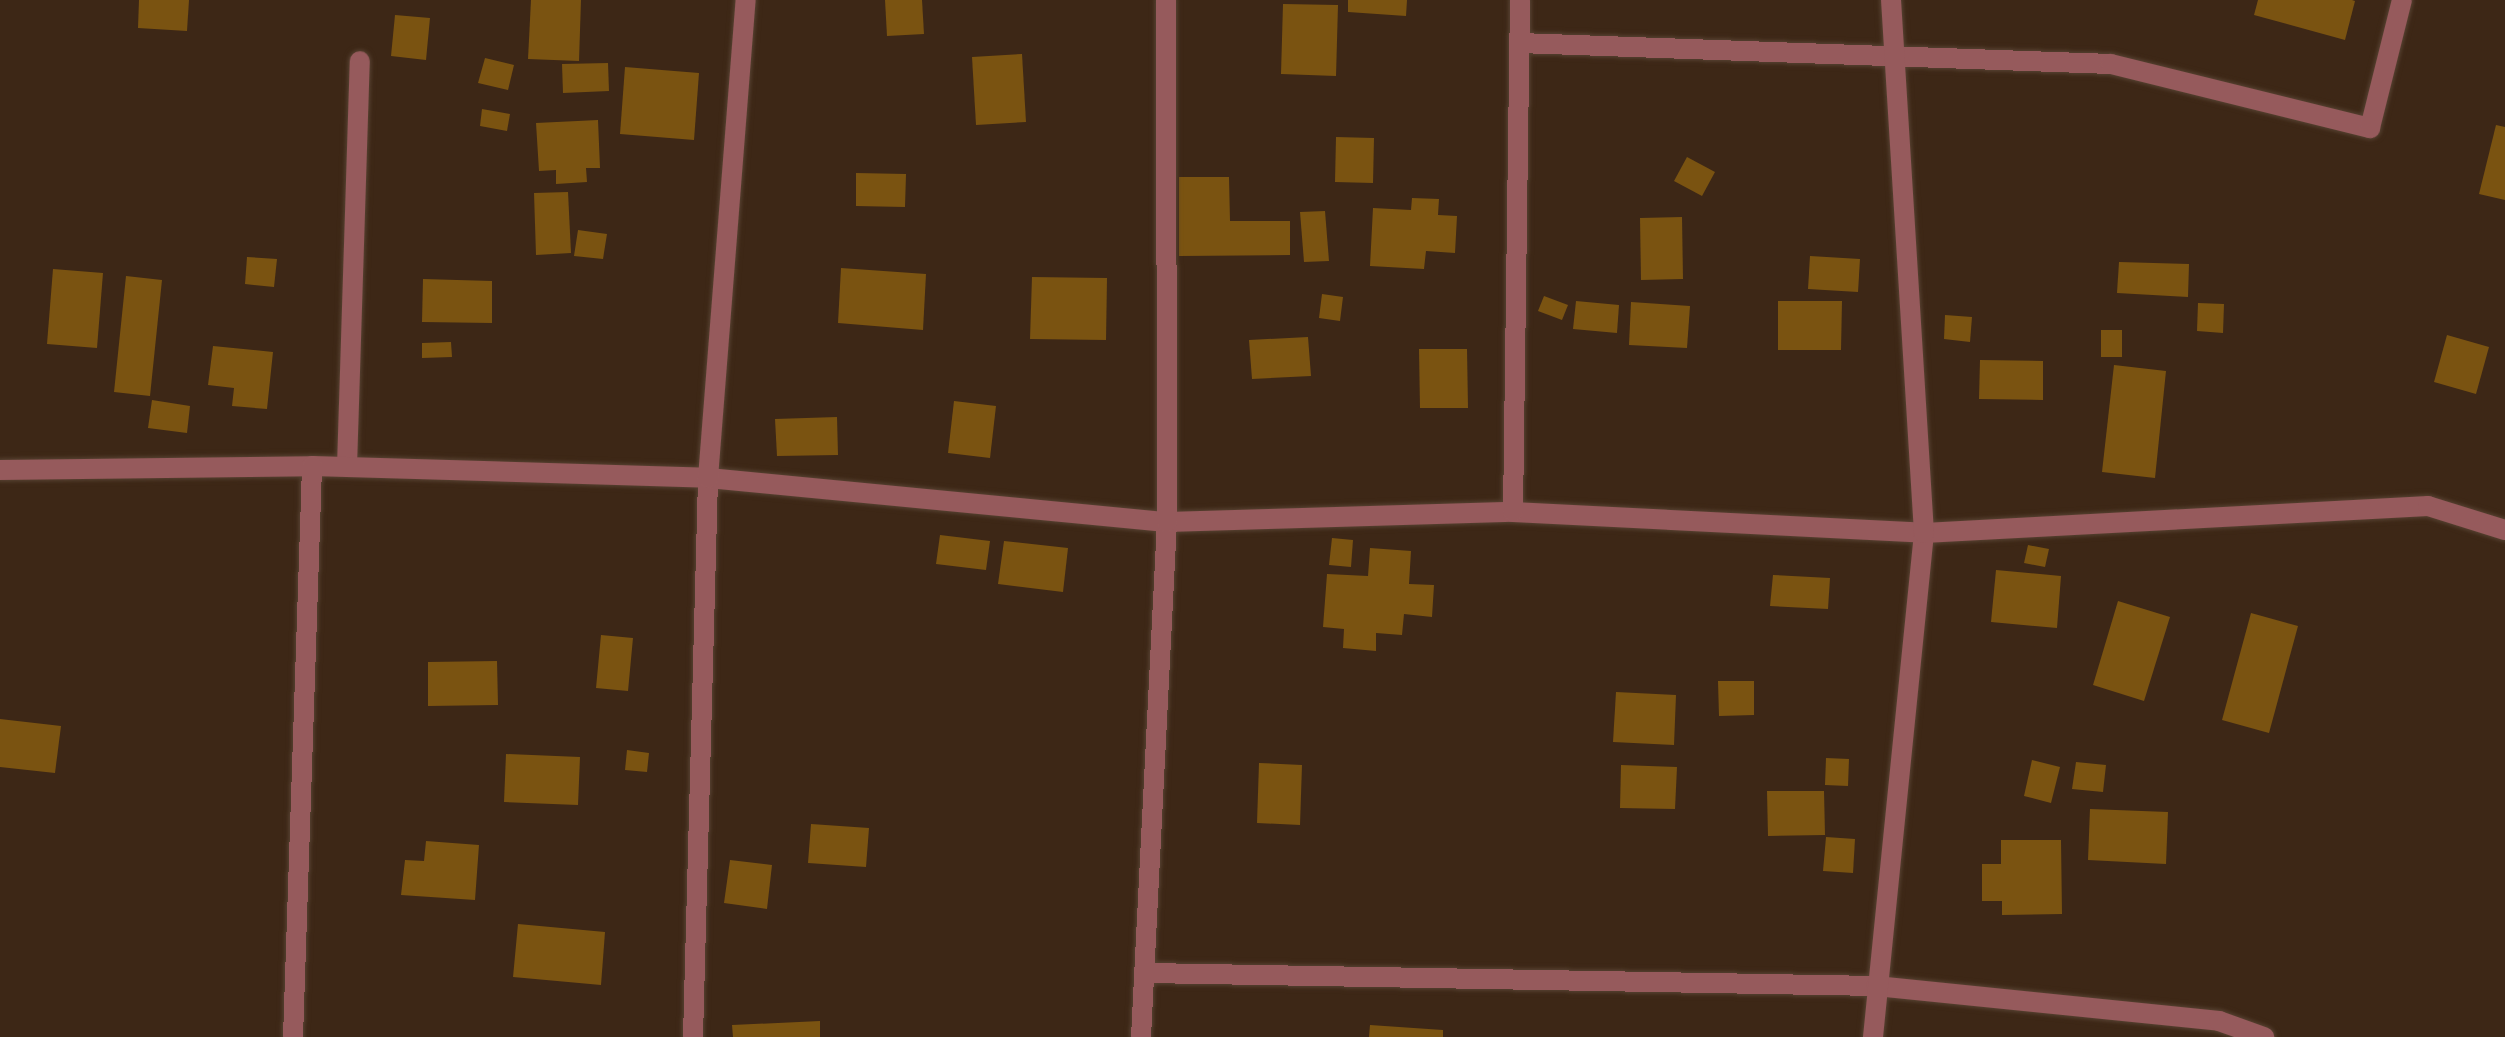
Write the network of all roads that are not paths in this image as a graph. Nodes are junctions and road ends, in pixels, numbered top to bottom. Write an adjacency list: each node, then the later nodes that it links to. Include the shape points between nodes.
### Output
1 (746, 0): 12 (street)
2 (1166, 0): 14 (street)
3 (1520, 0): 6 (street)
4 (1891, 0): 7 (street)
5 (2402, 0): 7 (street, via 2370,128 2110,64)
6 (1520, 43): 7 (street); 13 (street)
7 (1894, 57): 16 (street)
8 (360, 60): 10 (street)
9 (312, 466): 10 (street); 11 (street); 19 (street)
10 (347, 467): 12 (street)
11 (0, 470)
12 (708, 478): 14 (street); 20 (street)
13 (1513, 512): 14 (street); 16 (street)
14 (1166, 522): 17 (street)
15 (2505, 530): 16 (street, via 2428,506)
16 (1924, 533): 18 (street)
17 (1147, 973): 18 (street); 21 (street)
18 (1876, 986): 22 (street); 23 (street, via 2218,1022)
19 (293, 1037)
20 (693, 1037)
21 (1141, 1037)
22 (1873, 1037)
23 (2264, 1037)

